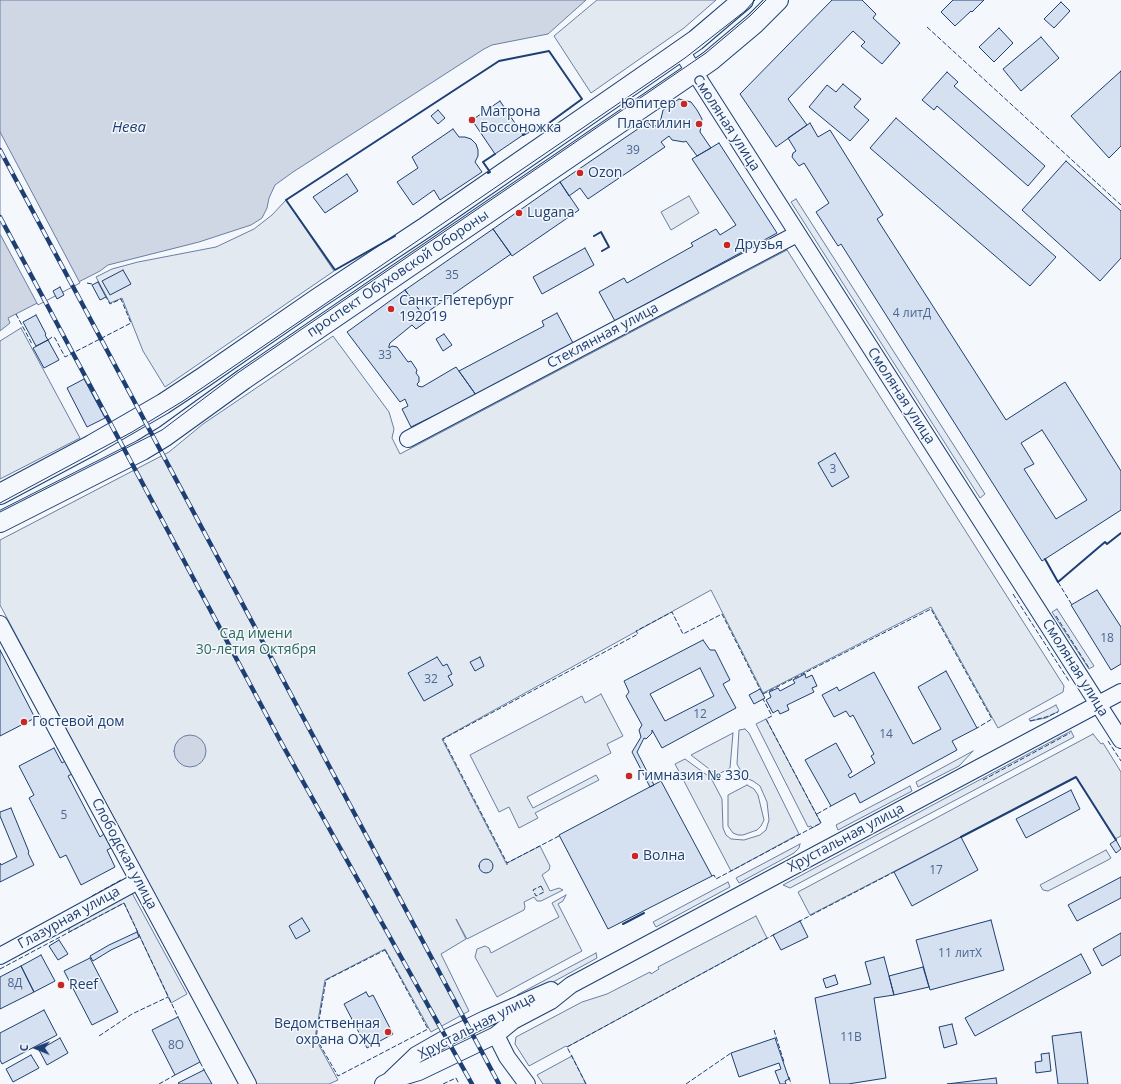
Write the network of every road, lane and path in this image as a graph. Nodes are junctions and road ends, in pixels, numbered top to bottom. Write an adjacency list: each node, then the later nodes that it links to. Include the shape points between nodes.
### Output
1 (743, 0): 3 (main road, проспект Обуховской Обороны)
2 (778, 0): 4 (main road, проспект Обуховской Обороны, via 755,23)
3 (681, 51): 4 (street, Смоляная улица); 7 (main road, проспект Обуховской Обороны, via 163,404 92,446)
4 (694, 72): 5 (street, Смоляная улица); 8 (main road, проспект Обуховской Обороны, via 244,379 165,436)
5 (797, 234): 6 (street, Стеклянная улица); 11 (street, Смоляная улица)
6 (408, 439)
7 (0, 494)
8 (0, 522)
9 (0, 624): 13 (street, Слободская улица)
10 (1121, 692): 11 (street, Хрустальная улица)
11 (1098, 704): 12 (street, Смоляная улица); 15 (street, Хрустальная улица)
12 (1121, 740)
13 (138, 881): 14 (street, Глазурная улица); 18 (street, Слободская улица)
14 (0, 956)
15 (571, 985): 16 (street, Хрустальная улица, via 551,1001 513,1022); 17 (street, Хрустальная улица, via 546,992 444,1039 416,1055)
16 (496, 1035): 17 (street, Хрустальная улица, via 419,1072); 19 (street, via 507,1057)
17 (386, 1082)
18 (248, 1084)
19 (527, 1084)

